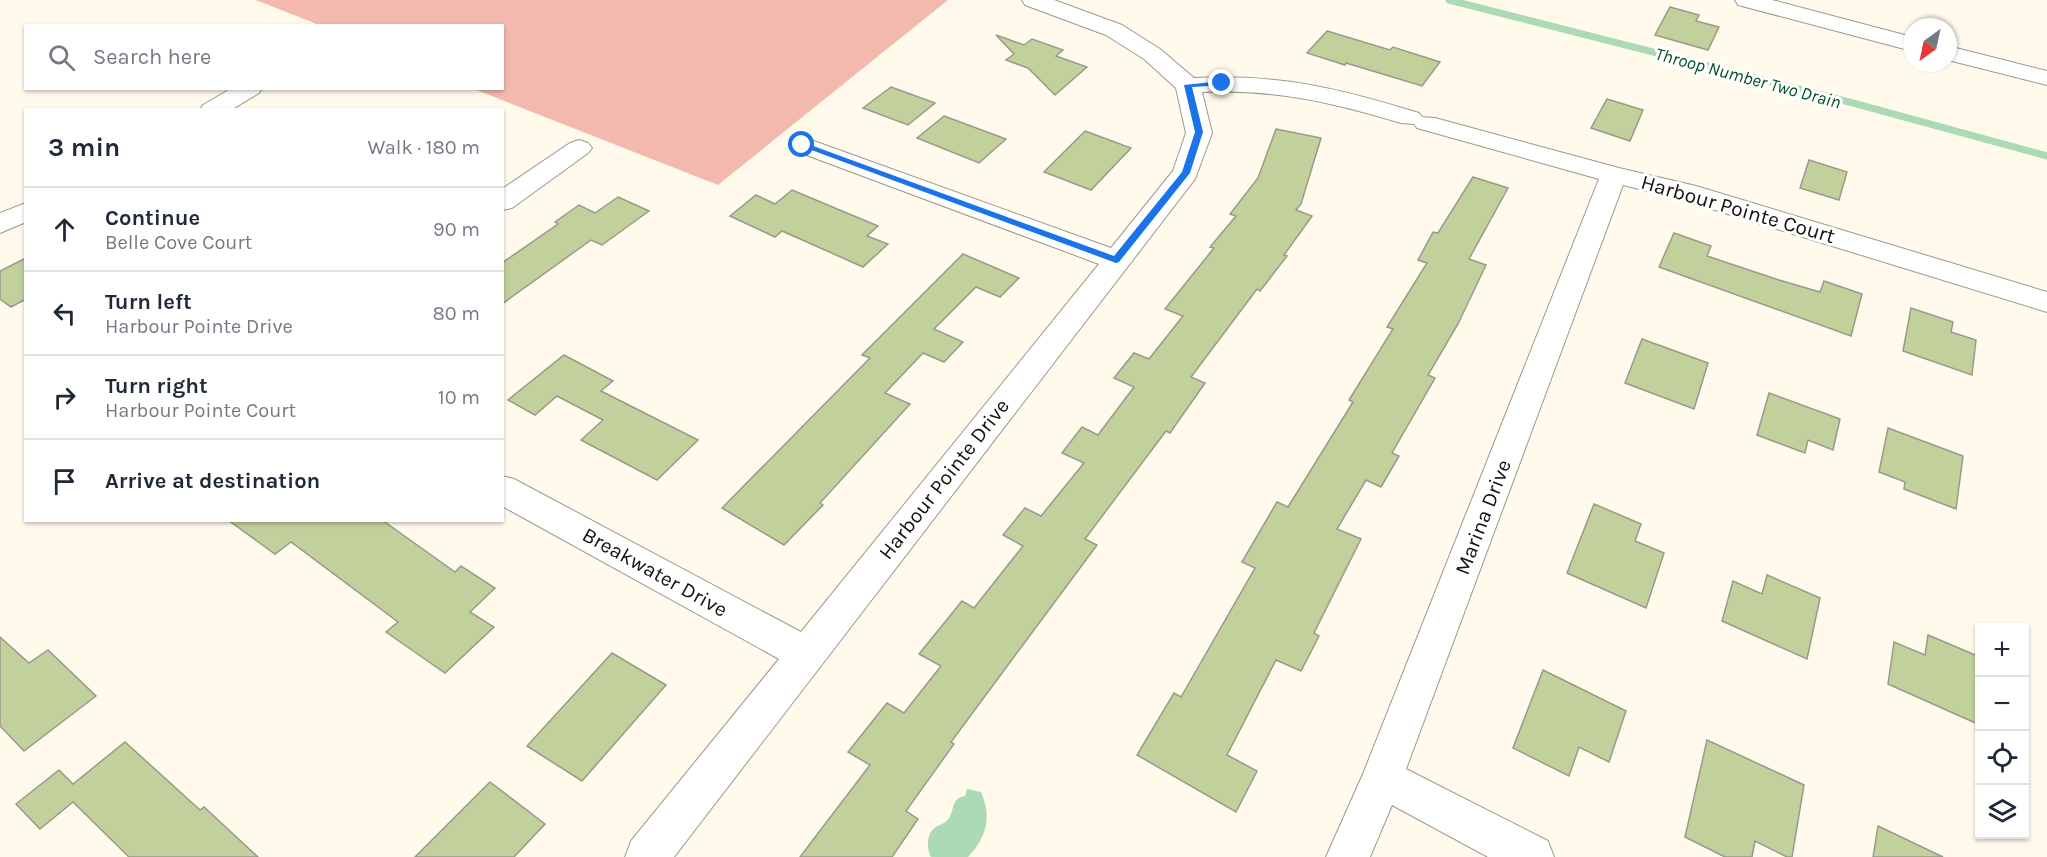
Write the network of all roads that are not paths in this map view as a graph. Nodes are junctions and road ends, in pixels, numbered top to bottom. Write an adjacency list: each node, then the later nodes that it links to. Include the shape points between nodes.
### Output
1 (1033, 0): 6 (street, via 1114,30 1152,54)
2 (1746, 0): 3 (street)
3 (1903, 42)
4 (1957, 55): 5 (street)
5 (2047, 78)
6 (1188, 85): 11 (street, Harbour Pointe Court, via 1267,85 1343,98); 15 (street, Harbour Pointe Drive, via 1199,132 1186,173)
7 (247, 90): 8 (street)
8 (215, 108)
9 (802, 145): 15 (street)
10 (579, 148): 12 (street)
11 (1614, 175): 16 (street, Harbour Pointe Court, via 1686,192); 19 (street, Marina Drive)
12 (504, 201)
13 (24, 212): 14 (street)
14 (0, 224)
15 (1116, 260): 18 (street, Harbour Pointe Drive)
16 (2047, 302)
17 (504, 490): 18 (street, Breakwater Drive)
18 (807, 655): 20 (street, Harbour Pointe Drive)
19 (1382, 778): 21 (street, Marina Drive); 22 (street)
20 (647, 857)
21 (1348, 857)
22 (1532, 857)

